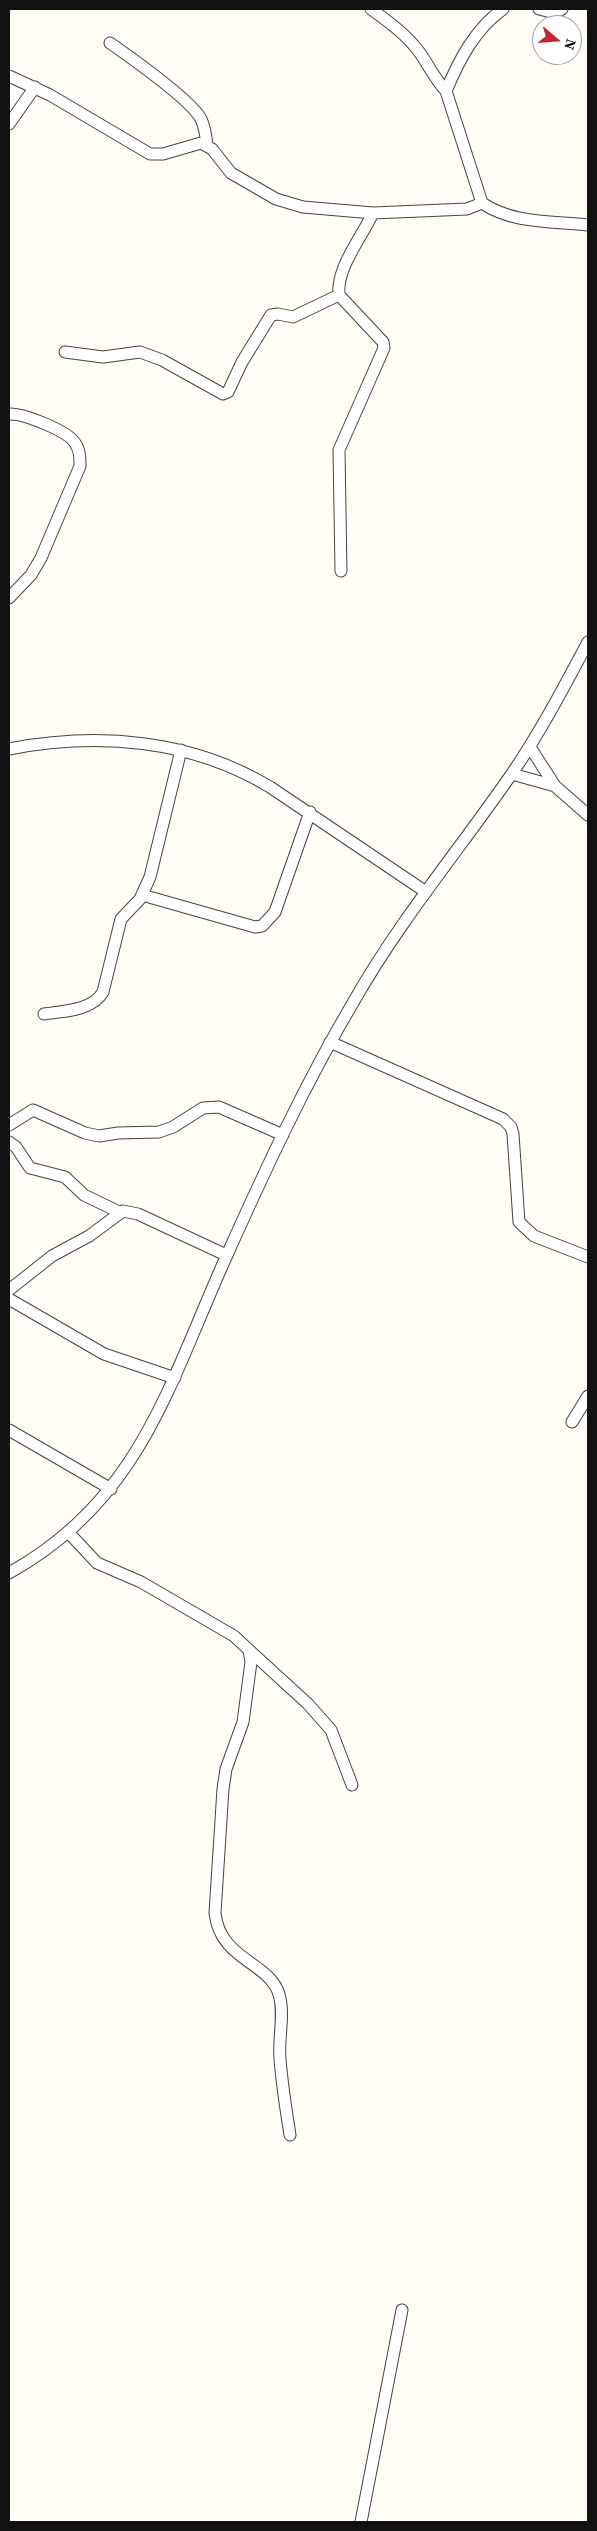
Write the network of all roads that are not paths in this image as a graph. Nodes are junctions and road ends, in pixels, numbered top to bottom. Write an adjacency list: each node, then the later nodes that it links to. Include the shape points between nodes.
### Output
1 (371, 9): 8 (street, via 399,30 420,52)
2 (503, 9): 8 (street, via 477,34 458,63)
3 (539, 9): 4 (street, via 555,13)
4 (562, 9)
5 (110, 43): 10 (street, via 200,117)
6 (9, 76): 7 (street)
7 (34, 87): 9 (street); 10 (street, via 150,154 163,154 201,143)
8 (446, 91): 11 (street)
9 (9, 124)
10 (207, 145): 12 (street, via 231,173 276,199 303,207)
11 (482, 204): 12 (street, via 467,209); 13 (street, via 513,218)
12 (373, 212): 14 (street, via 347,262 338,286)
13 (588, 225)
14 (339, 295): 15 (street, via 293,317 271,315 228,392 223,394 162,360 140,352 104,357); 17 (street, via 383,342 384,348 339,450)
15 (65, 352)
16 (9, 414): 18 (street, via 65,433 80,454 80,466 41,558 31,575)
17 (342, 571)
18 (9, 598)
19 (588, 642): 20 (street)
20 (530, 747): 23 (street); 24 (street)
21 (9, 749): 22 (street, via 60,741 95,740 136,742)
22 (181, 750): 25 (street, via 243,772); 28 (street, via 156,856)
23 (512, 774): 24 (street); 27 (street)
24 (555, 786): 26 (street)
25 (310, 812): 27 (street); 28 (street, via 274,912 262,926 255,927)
26 (588, 815)
27 (426, 892): 30 (street, via 383,953)
28 (142, 895): 29 (street, via 121,918 108,979 101,996 84,1006)
29 (44, 1014)
30 (330, 1042): 32 (street); 36 (street, via 503,1119 514,1134 519,1222 534,1236)
31 (9, 1125): 32 (street, via 33,1110 92,1135 159,1132 203,1108 211,1107 228,1110)
32 (283, 1135): 35 (street)
33 (9, 1142): 34 (street, via 30,1168 65,1177 84,1195)
34 (119, 1212): 35 (street, via 138,1214); 37 (street, via 95,1232 52,1256)
35 (226, 1256): 39 (street)
36 (588, 1257)
37 (9, 1290)
38 (9, 1299): 39 (street, via 104,1354)
39 (175, 1378): 43 (street, via 150,1430)
40 (588, 1396): 41 (street)
41 (572, 1422)
42 (9, 1430): 43 (street)
43 (111, 1489): 44 (street)
44 (68, 1532): 45 (street); 46 (street, via 97,1563 141,1582 234,1636)
45 (9, 1573)
46 (249, 1650): 47 (street, via 308,1704 331,1730); 48 (street, via 252,1662 243,1722 226,1768 223,1789 215,1913 224,1940 272,1981 280,1995 280,2058)
47 (352, 1785)
48 (290, 2135)
49 (402, 2310): 50 (street)
50 (361, 2522)

